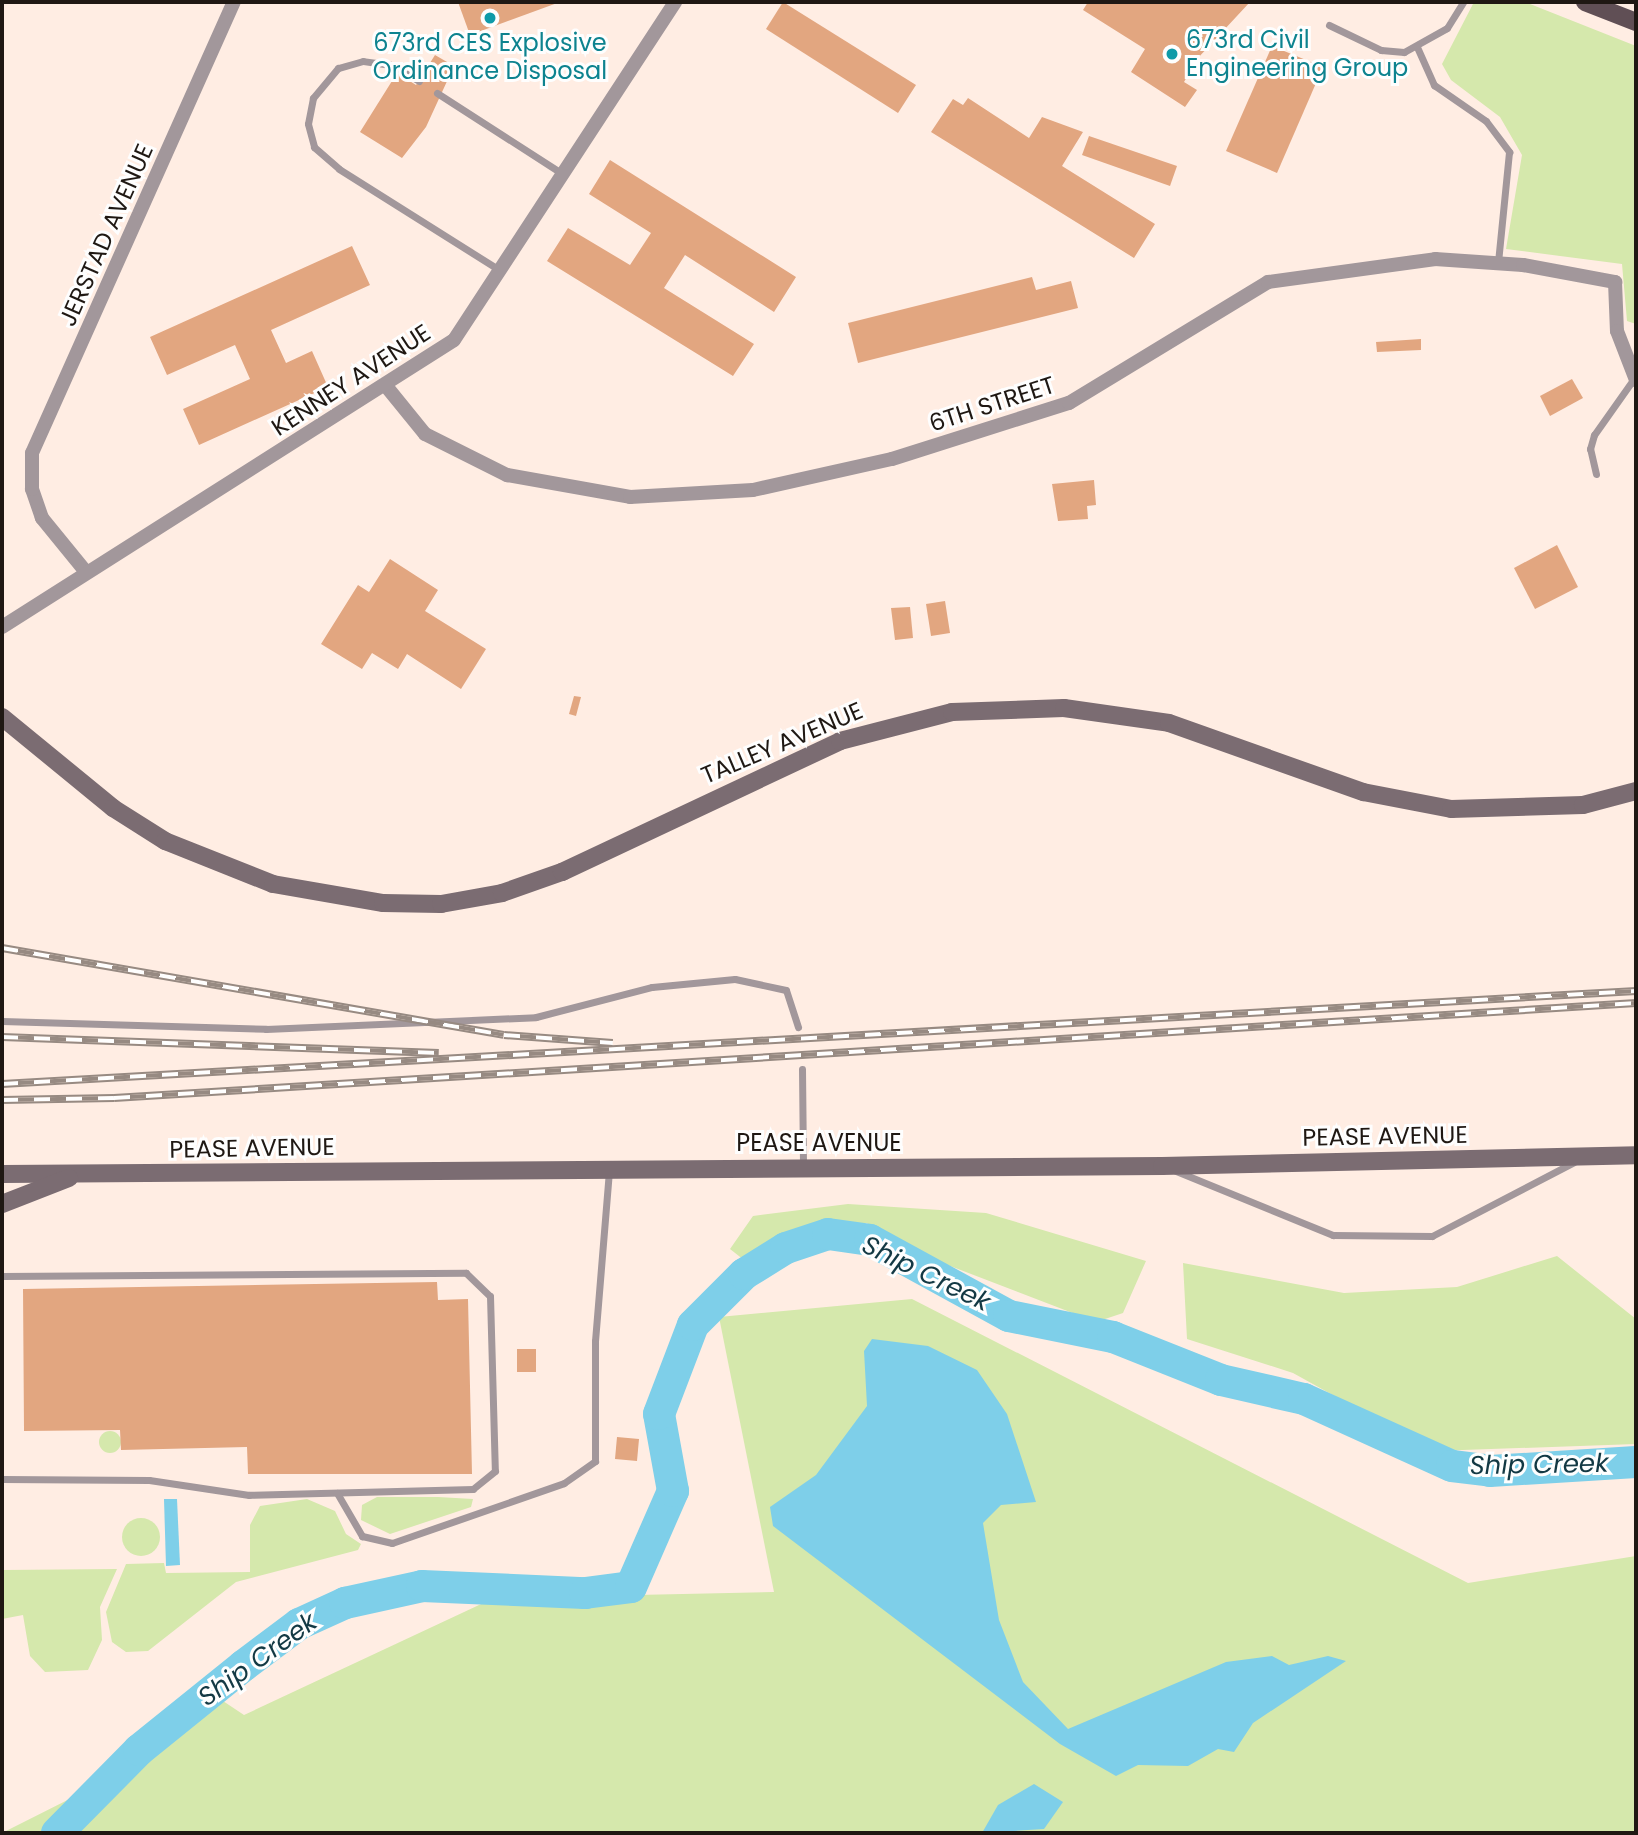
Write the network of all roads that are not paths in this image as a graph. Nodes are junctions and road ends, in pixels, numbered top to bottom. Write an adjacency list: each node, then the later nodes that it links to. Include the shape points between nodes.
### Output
1 (234, 2): 16 (street, JERSTAD AVENUE, via 32,453 32,489 42,518)
2 (675, 2): 10 (street, KENNEY AVENUE)
3 (1463, 2): 7 (lane, via 1447,28)
4 (1585, 2): 5 (main road)
5 (1636, 22)
6 (1329, 25): 7 (lane, via 1381,50)
7 (1418, 47): 11 (lane, via 1434,85 1486,121 1509,152)
8 (419, 81): 12 (lane, via 391,65 363,61 338,68 313,98 308,124 314,147 339,169)
9 (437, 93): 10 (lane)
10 (564, 176): 12 (street, KENNEY AVENUE)
11 (1498, 263): 13 (street, 6TH STREET, via 1615,282 1617,331); 14 (street, 6TH STREET, via 1435,259 1268,282 1069,403 892,459 753,490 630,497 507,475 425,434)
12 (503, 272): 14 (street, KENNEY AVENUE, via 454,340)
13 (1635, 378): 15 (lane, via 1594,436 1590,449)
14 (386, 386): 16 (street, KENNEY AVENUE)
15 (1596, 474)
16 (86, 572): 17 (street, KENNEY AVENUE)
17 (2, 627)
18 (2, 717): 19 (street, TALLEY AVENUE, via 113,808 165,841 273,884 383,903 441,904 502,893 562,872 840,741 952,712 1064,708 1156,720 1363,792 1451,809 1571,806)
19 (1636, 791)
20 (2, 1021): 21 (lane, via 266,1029 486,1020 570,1012 652,987 711,979 786,990)
21 (798, 1027)
22 (802, 1069): 25 (lane)
23 (1636, 1155): 24 (street, PEASE AVENUE)
24 (1585, 1156): 26 (street, PEASE AVENUE); 26 (lane, via 1432,1236 1333,1235)
25 (803, 1166): 26 (street, PEASE AVENUE); 27 (street, PEASE AVENUE)
26 (1162, 1166)
27 (609, 1170): 29 (street, PEASE AVENUE); 33 (lane, via 595,1341 595,1461 564,1483 392,1543 362,1536)
28 (2, 1174): 29 (street, PEASE AVENUE)
29 (79, 1174): 30 (street)
30 (2, 1204)
31 (2, 1276): 33 (lane, via 466,1273 490,1296 495,1471 473,1489)
32 (2, 1479): 33 (lane, via 149,1480 249,1495)
33 (337, 1493)

